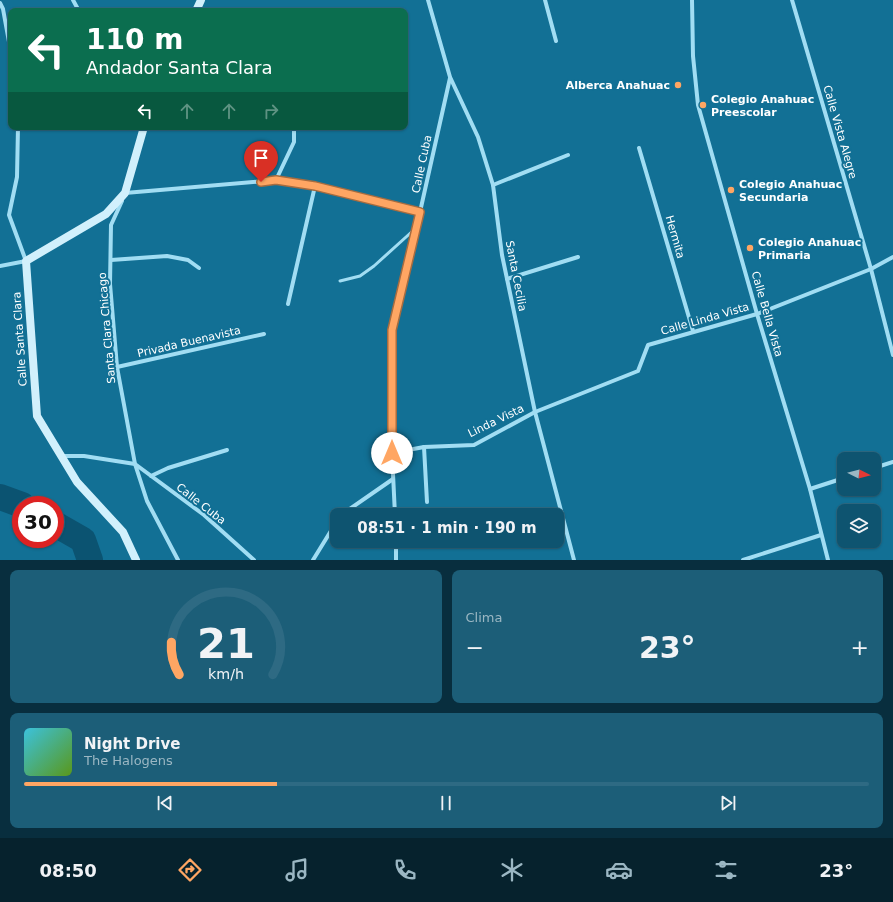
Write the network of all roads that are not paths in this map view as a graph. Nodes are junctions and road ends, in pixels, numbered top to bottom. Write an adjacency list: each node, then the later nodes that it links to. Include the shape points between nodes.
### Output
1 (428, 0): 8 (street, Santa Cecilia)
2 (545, 0): 7 (street)
3 (692, 0): 30 (street, Calle Bella Vista, via 693,56 698,105)
4 (792, 0): 26 (street, Calle Vista Alegre)
5 (0, 1): 6 (street)
6 (8, 36)
7 (556, 41)
8 (450, 77): 15 (street, Santa Cecilia, via 478,137); 18 (street, Calle Cuba)
9 (18, 130): 23 (street, via 17,177 9,215)
10 (143, 130): 17 (street)
11 (294, 130): 14 (street, via 294,142)
12 (639, 148): 31 (street, Hermita)
13 (568, 155): 15 (street)
14 (276, 180): 16 (street); 17 (street)
15 (493, 185): 27 (street, Santa Cecilia)
16 (315, 186): 18 (street); 29 (street)
17 (125, 193): 22 (street, Santa Clara Chicago, via 111,225); 23 (street, via 106,214)
18 (420, 212): 19 (street, Calle Cuba)
19 (416, 228): 28 (lane, via 360,276); 38 (street, Calle Cuba, via 392,330)
20 (893, 256): 26 (street, Calle Linda Vista)
21 (578, 257): 27 (street)
22 (111, 260): 25 (street, via 167,256 188,260); 34 (street, Santa Clara Chicago, via 110,284)
23 (26, 261): 24 (street); 39 (street, Calle Santa Clara, via 37,416)
24 (0, 266)
25 (198, 268)
26 (871, 269): 30 (street, Calle Linda Vista); 33 (street, Calle Vista Alegre)
27 (507, 279): 35 (street, Santa Cecilia)
28 (340, 281)
29 (288, 304)
30 (757, 314): 31 (street, Calle Linda Vista); 46 (street, Calle Bella Vista)
31 (693, 331): 35 (street, Calle Linda Vista, via 648,345 638,371)
32 (264, 334): 34 (street, Privada Buenavista)
33 (893, 355)
34 (117, 367): 41 (street, Santa Clara Chicago)
35 (535, 412): 36 (street, Linda Vista, via 474,444); 59 (street, Santa Cecilia)
36 (424, 447): 38 (street, Linda Vista); 47 (street)
37 (227, 450): 43 (street, via 168,468)
38 (392, 453): 44 (street, Calle Cuba)
39 (61, 456): 41 (street, via 84,456); 54 (street, via 77,482 123,532)
40 (893, 462): 42 (street)
41 (135, 464): 43 (street, Calle Cuba); 55 (street, Santa Clara Chicago, via 147,500)
42 (881, 466)
43 (151, 476): 56 (street, Calle Cuba, via 204,515)
44 (393, 479): 48 (street); 49 (street, Calle Cuba)
45 (837, 480): 46 (street)
46 (810, 489): 51 (street, Calle Bella Vista)
47 (427, 502)
48 (351, 508)
49 (394, 508)
50 (330, 532): 57 (street)
51 (821, 535): 53 (street); 61 (street, Calle Bella Vista)
52 (396, 548): 58 (street)
53 (752, 559): 60 (street)
54 (136, 560)
55 (178, 560)
56 (254, 560)
57 (312, 560)
58 (396, 560)
59 (574, 560)
60 (743, 560)
61 (828, 560)

